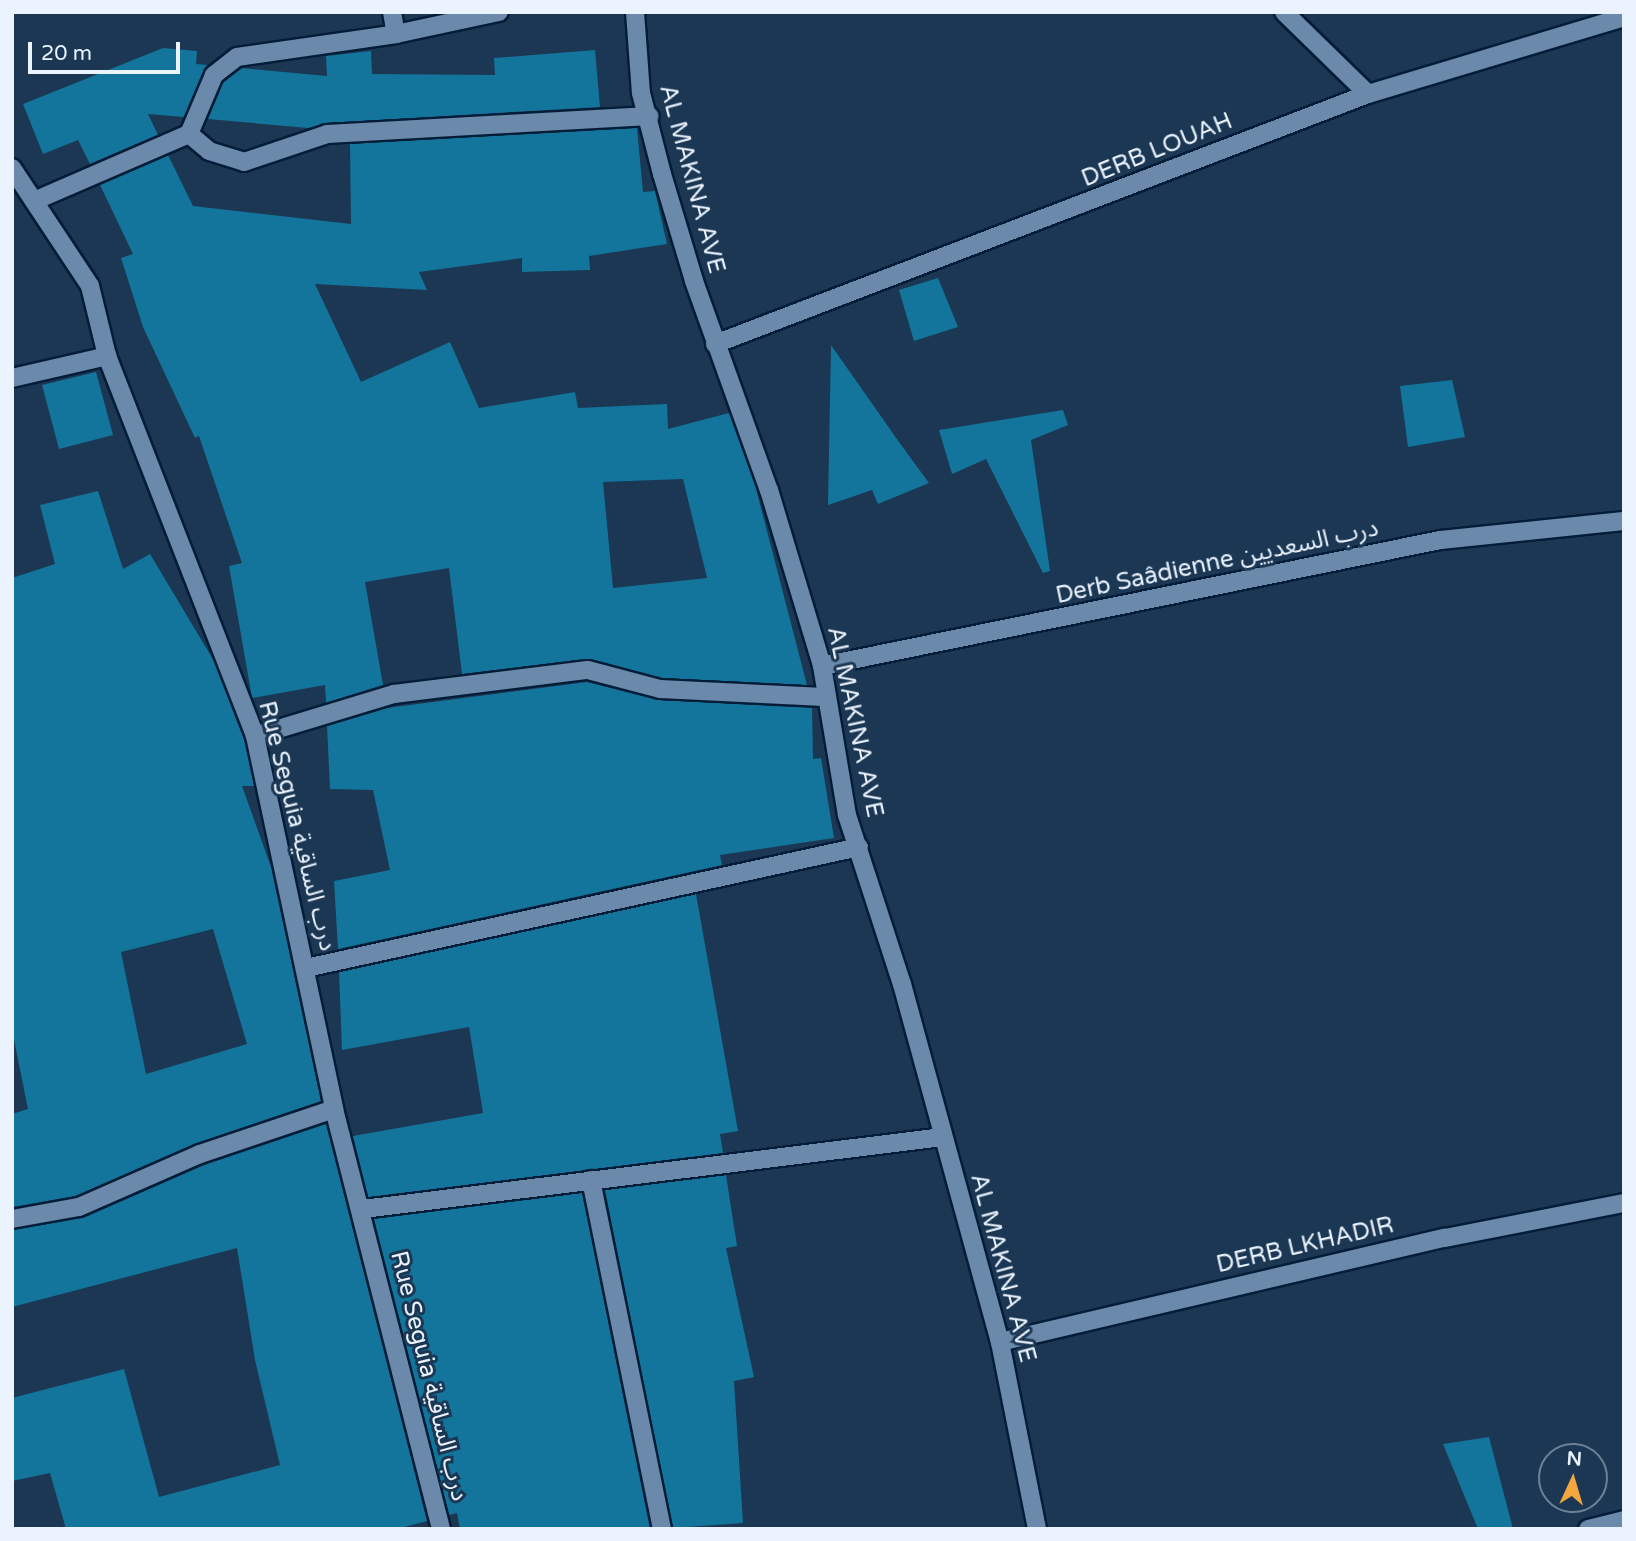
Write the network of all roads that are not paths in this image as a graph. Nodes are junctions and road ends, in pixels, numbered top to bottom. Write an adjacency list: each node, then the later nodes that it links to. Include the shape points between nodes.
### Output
1 (392, 12): 6 (street)
2 (499, 12): 6 (street)
3 (635, 12): 8 (street, AL MAKINA AVE, via 641,93)
4 (1284, 12): 7 (street)
5 (1624, 17): 7 (street, DERB LOUAH)
6 (396, 34): 9 (street, via 237,57 214,75)
7 (1368, 94): 12 (street, DERB LOUAH)
8 (649, 116): 9 (street, via 327,134 244,162 218,156); 12 (street, AL MAKINA AVE)
9 (189, 135): 11 (street)
10 (12, 168): 11 (street, Rue Seguia درب الساقية)
11 (34, 201): 13 (street, Rue Seguia درب الساقية, via 90,286)
12 (715, 344): 16 (street, AL MAKINA AVE, via 769,490)
13 (107, 356): 14 (street); 18 (street, Rue Seguia درب الساقية)
14 (12, 378)
15 (1624, 521): 16 (street, Derb Saâdienne درب السعديين, via 1440,540)
16 (822, 666): 17 (street, AL MAKINA AVE)
17 (824, 697): 18 (street, via 660,689 588,670 394,694); 19 (street, AL MAKINA AVE, via 836,770)
18 (255, 736): 20 (street, Rue Seguia درب الساقية)
19 (859, 847): 20 (street); 22 (street, AL MAKINA AVE)
20 (306, 968): 21 (street, Rue Seguia درب الساقية)
21 (334, 1109): 25 (street, Rue Seguia درب الساقية); 26 (street, via 200,1154 79,1207)
22 (943, 1137): 23 (street); 27 (street, AL MAKINA AVE)
23 (591, 1180): 25 (street); 30 (street)
24 (1624, 1203): 27 (street, DERB LKHADIR, via 1445,1237)
25 (363, 1209): 29 (street, Rue Seguia درب الساقية)
26 (12, 1219)
27 (1000, 1342): 31 (street, AL MAKINA AVE)
28 (1624, 1520): 32 (street)
29 (441, 1529)
30 (662, 1529)
31 (1037, 1529)
32 (1588, 1529)

